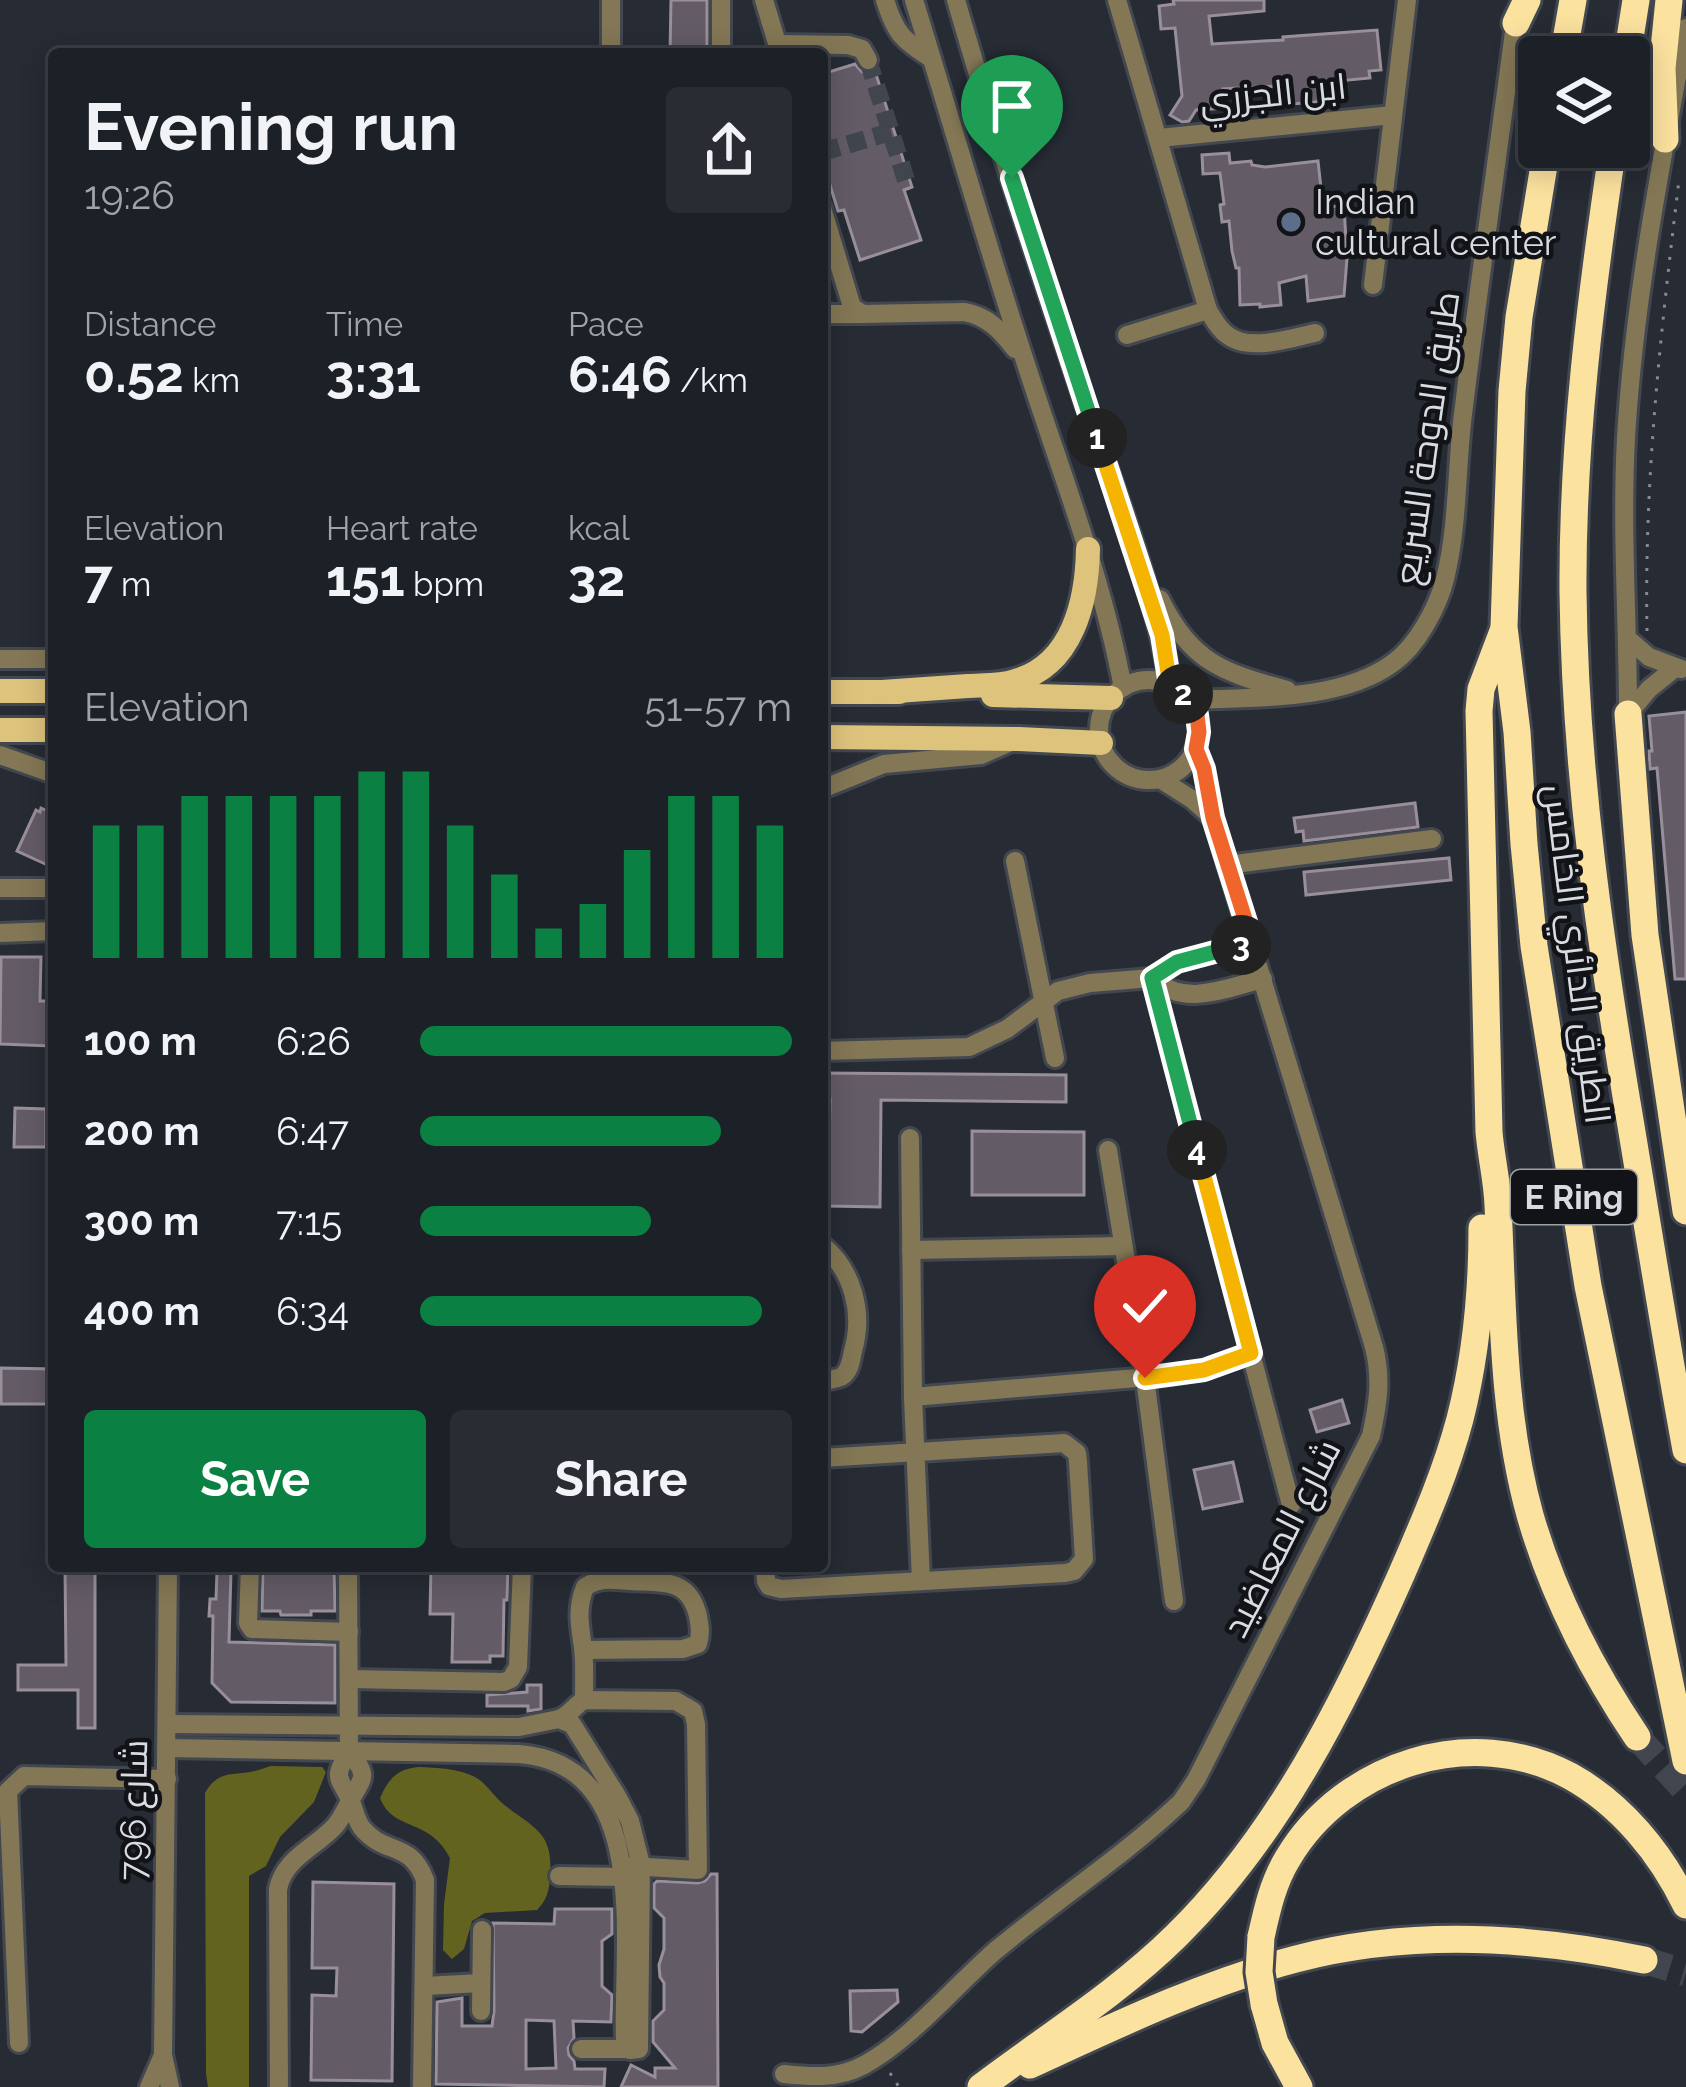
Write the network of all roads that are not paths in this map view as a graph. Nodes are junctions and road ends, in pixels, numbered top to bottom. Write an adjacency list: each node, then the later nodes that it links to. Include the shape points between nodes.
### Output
1 (611, 0): 16 (street)
2 (721, 0): 17 (street)
3 (764, 0): 18 (street)
4 (884, 0): 20 (street, via 895,29)
5 (914, 0): 20 (street)
6 (1117, 0): 23 (street, ابن الجزري)
7 (1407, 0): 22 (street, ابن الجزري)
8 (1573, 0): 14 (highway)
9 (1636, 0): 15 (highway)
10 (1669, 0): 24 (highway)
11 (958, 3): 36 (street)
12 (1520, 8): 48 (street, طريق الدوحة السريع, via 1462,414 1451,550 1437,606 1395,662)
13 (1686, 28): 24 (street)
14 (1567, 36)
15 (1630, 36)
16 (611, 48)
17 (721, 48)
18 (780, 48)
19 (797, 48): 21 (street, via 848,45)
20 (932, 59): 34 (street)
21 (868, 60)
22 (1393, 115): 23 (street, ابن الجزري); 28 (street, ابن الجزري)
23 (1160, 138): 29 (street, ابن الجزري)
24 (1665, 139): 38 (street, via 1631,368)
25 (1544, 168): 37 (highway, الطريق الدائري الخامس / E Ring, via 1512,391)
26 (1609, 168): 86 (highway, الطريق الدائري الخامس / E Ring, via 1577,469 1578,724 1600,942)
27 (828, 229): 31 (street, via 848,298)
28 (1373, 285)
29 (1208, 310): 32 (street, via 1237,341); 33 (street)
30 (828, 314): 31 (street)
31 (863, 314): 34 (street, via 976,314)
32 (1315, 333)
33 (1127, 335)
34 (1024, 360): 35 (street)
35 (1088, 549): 46 (main road, via 1082,608 1046,666 1011,683); 47 (street, via 1108,616)
36 (1135, 549): 42 (street); 48 (street, via 1200,655 1237,676)
37 (1504, 627): 76 (highway, via 1479,711); 109 (highway, الطريق الدائري الخامس / E Ring, via 1534,946 1588,1286)
38 (1628, 639): 41 (street); 50 (street)
39 (0, 659): 40 (street)
40 (48, 659)
41 (1681, 668): 50 (street)
42 (1170, 685): 47 (street, via 1146,680); 49 (street)
43 (0, 691): 44 (main road)
44 (48, 691)
45 (828, 692): 46 (main road)
46 (882, 692): 47 (main road)
47 (1117, 693): 55 (street, via 1100,720)
48 (1303, 694): 49 (street, طريق الدوحة السريع)
49 (1189, 700): 56 (street)
50 (1628, 714): 78 (highway, via 1646,935)
51 (0, 730): 52 (main road)
52 (48, 730)
53 (828, 737): 54 (main road)
54 (1018, 739): 55 (main road); 60 (street, via 981,755 884,764)
55 (1101, 743): 59 (street, via 1118,769)
56 (1196, 749): 59 (street); 61 (street, شارع المعاضيد)
57 (0, 755): 58 (street)
58 (48, 772)
59 (1160, 779): 61 (street)
60 (828, 787)
61 (1213, 818): 64 (street, شارع المعاضيد)
62 (1432, 839): 64 (street)
63 (1015, 861): 72 (street)
64 (1227, 865): 69 (street, شارع المعاضيد)
65 (0, 888): 66 (street)
66 (48, 888)
67 (48, 931): 68 (street)
68 (0, 933)
69 (1252, 941): 70 (street, via 1177,962); 71 (street, شارع المعاضيد)
70 (1152, 978): 71 (street, via 1195,995); 72 (street, via 1073,986); 82 (street)
71 (1263, 979): 123 (street, شارع المعاضيد, via 1378,1364 1371,1436 1181,1802 866,2065 816,2078)
72 (1044, 999): 73 (street, via 969,1047); 74 (street)
73 (828, 1051)
74 (1055, 1058)
75 (910, 1138): 81 (street)
76 (1490, 1147): 105 (highway, via 1510,1412 1529,1511 1584,1651); 128 (highway, via 1477,1331 1455,1436 1386,1609 1321,1736 1258,1840 1178,1934 1114,1992)
77 (1108, 1150): 79 (street)
78 (1686, 1211)
79 (1124, 1246): 81 (street); 83 (street)
80 (828, 1249): 84 (street, via 848,1275 858,1311 847,1371)
81 (911, 1250): 85 (street)
82 (1251, 1353): 83 (street); 89 (street)
83 (1145, 1378): 85 (street); 96 (street)
84 (828, 1381)
85 (913, 1397): 87 (street)
86 (1686, 1450)
87 (915, 1452): 88 (street); 95 (street); 95 (street, via 1071,1447 1084,1550 1074,1571)
88 (828, 1458)
89 (1292, 1505)
90 (168, 1572): 102 (street, شارع 796)
91 (250, 1572): 97 (street, via 252,1629)
92 (348, 1572): 97 (street)
93 (522, 1572): 99 (street, via 511,1679)
94 (765, 1572): 95 (street, via 775,1588)
95 (921, 1581)
96 (1174, 1601)
97 (349, 1632): 99 (street)
98 (583, 1650): 98 (street, via 698,1644 694,1599 682,1586 593,1582 580,1600); 100 (street)
99 (349, 1678): 103 (street)
100 (584, 1700): 101 (street); 112 (street, via 676,1702 694,1716 698,1870)
101 (559, 1719): 104 (street); 112 (street, via 572,1724 630,1820)
102 (167, 1724): 103 (street); 106 (street, شارع 796)
103 (349, 1724): 104 (street); 107 (street)
104 (519, 1726): 108 (street)
105 (1637, 1736)
106 (167, 1748): 107 (street); 110 (street, شارع 796)
107 (349, 1751): 108 (street); 111 (street, via 339,1783)
108 (519, 1754): 112 (street, via 555,1761 582,1779)
109 (1686, 1761)
110 (167, 1779): 120 (street, via 24,1776 8,1791); 122 (street, شارع 796)
111 (350, 1800): 118 (street, via 366,1833 419,1863); 126 (street, via 339,1822 280,1876)
112 (629, 1869): 113 (street); 121 (street, via 628,2049)
113 (559, 1876)
114 (1686, 1905): 129 (highway, bridge, via 1634,1826 1569,1776 1531,1760 1450,1753 1373,1776 1310,1827 1270,1897 1258,1972 1275,2043)
115 (482, 1930): 117 (street)
116 (1644, 1960): 128 (highway, via 1488,1939 1354,1947 1205,1989)
117 (481, 1983): 118 (street); 119 (street)
118 (425, 1986): 127 (street)
119 (481, 2011)
120 (19, 2043)
121 (581, 2049)
122 (164, 2055): 124 (street, شارع 796); 125 (street, شارع 796)
123 (784, 2074)
124 (148, 2087)
125 (170, 2087)
126 (279, 2087)
127 (422, 2087)
128 (981, 2087)
129 (1299, 2087)

